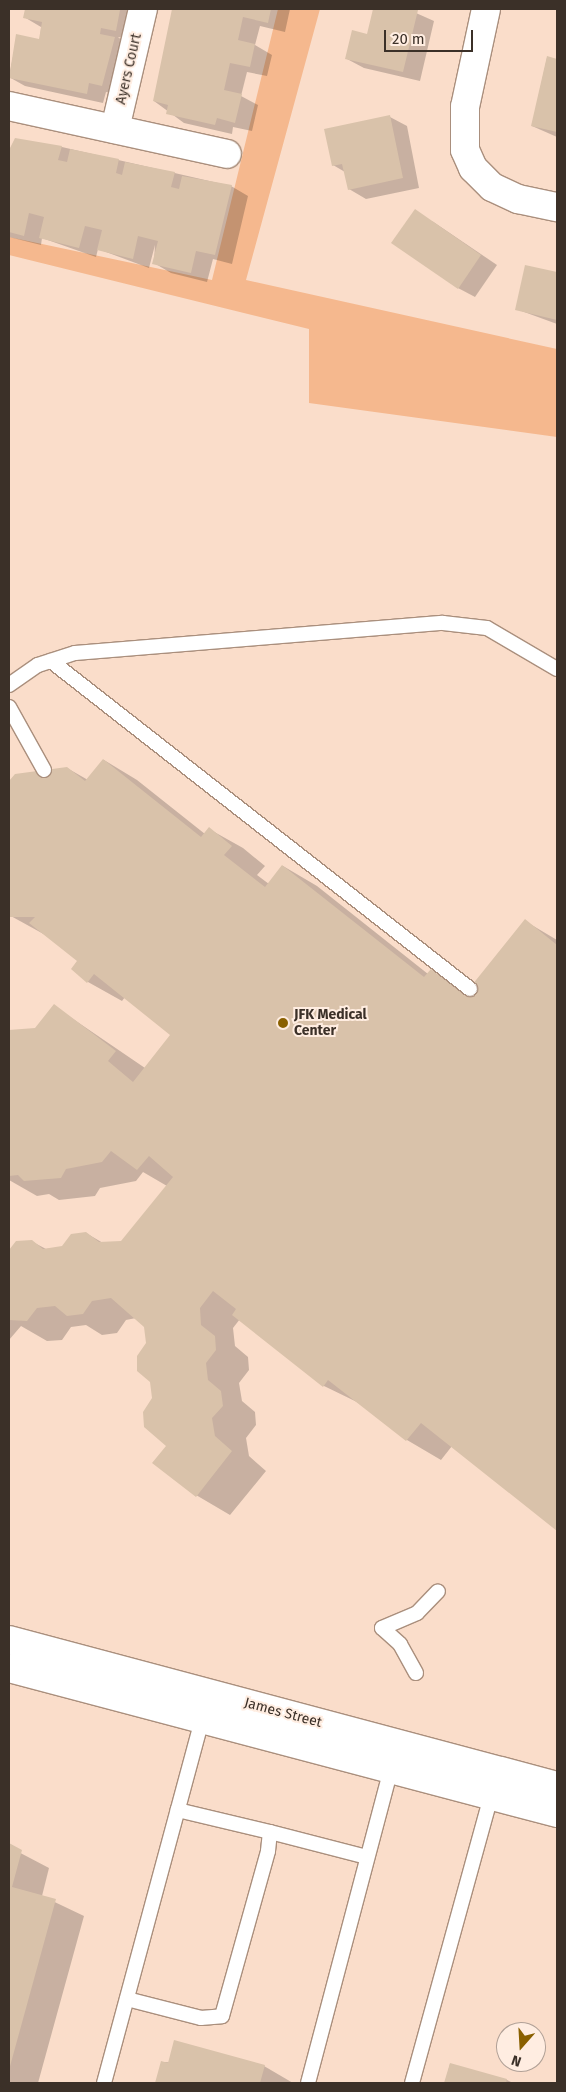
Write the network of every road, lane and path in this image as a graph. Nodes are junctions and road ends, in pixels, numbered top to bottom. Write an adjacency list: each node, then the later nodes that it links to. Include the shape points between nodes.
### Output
1 (143, 9): 4 (street, Ayers Court)
2 (486, 9): 6 (street, via 465,107 465,150 473,168 492,187 518,199)
3 (9, 106): 4 (street)
4 (115, 129): 5 (street)
5 (227, 154)
6 (557, 207)
7 (51, 661): 8 (lane, via 148,644 443,623 487,628); 9 (lane); 12 (lane)
8 (557, 669)
9 (9, 685)
10 (9, 707): 11 (lane)
11 (44, 770)
12 (470, 989)
13 (438, 1591): 16 (lane, via 417,1613 382,1628 400,1644)
14 (9, 1640): 19 (street, James Street)
15 (9, 1668): 17 (street, James Street)
16 (416, 1673)
17 (202, 1720): 18 (street, James Street); 21 (lane)
18 (390, 1769): 20 (street, James Street); 24 (lane)
19 (557, 1786)
20 (491, 1796): 22 (street, James Street); 28 (lane)
21 (178, 1810): 23 (lane); 25 (lane)
22 (557, 1814)
23 (270, 1832): 24 (lane); 25 (lane, via 268,1851 222,2016 201,2018)
24 (368, 1857): 27 (lane)
25 (127, 1998): 26 (lane)
26 (104, 2083)
27 (308, 2083)
28 (412, 2083)

